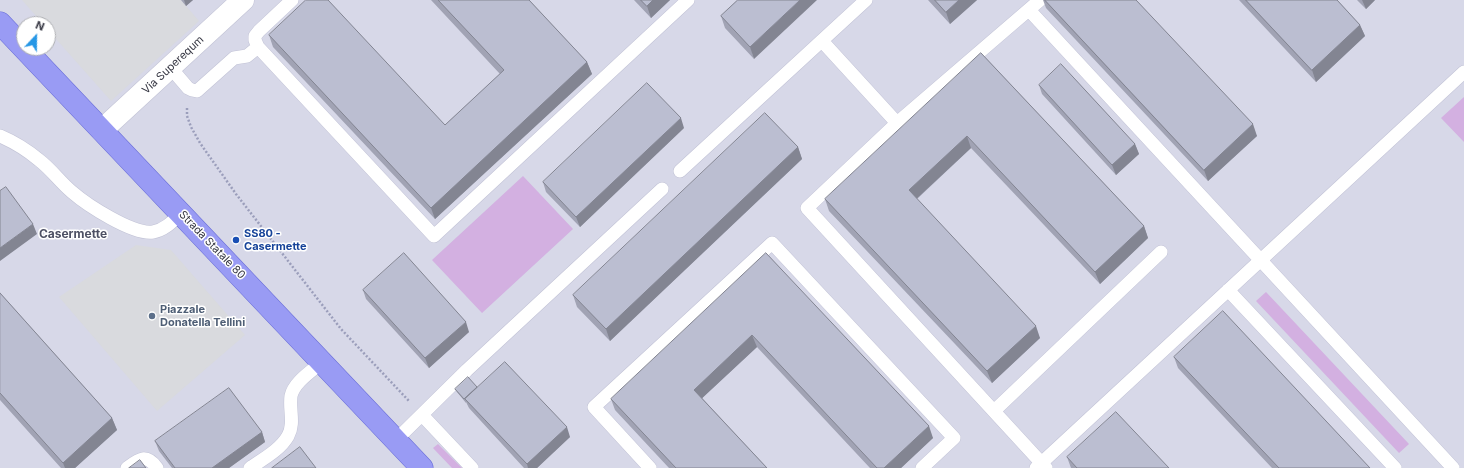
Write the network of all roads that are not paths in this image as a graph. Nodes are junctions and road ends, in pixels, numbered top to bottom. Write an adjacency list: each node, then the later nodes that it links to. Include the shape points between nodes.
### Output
1 (243, 0): 10 (street, Via Superequm)
2 (292, 0): 9 (lane, via 256,34)
3 (688, 0): 9 (lane, via 434,236)
4 (866, 0): 8 (lane)
5 (1040, 0): 6 (lane)
6 (1029, 10): 12 (lane); 19 (lane)
7 (0, 23): 13 (main road, Strada Statale 80)
8 (822, 41): 12 (lane); 15 (lane)
9 (258, 47): 10 (lane, via 246,56 234,58 195,91 190,90)
10 (170, 67): 13 (street, Via Superequm)
11 (1464, 72): 19 (lane)
12 (897, 123): 22 (lane, via 807,208)
13 (102, 130): 17 (main road, Strada Statale 80)
14 (0, 136): 17 (lane, via 34,156 80,198 129,227 142,231 156,231 168,225)
15 (680, 171)
16 (662, 189): 23 (lane)
17 (181, 213): 21 (main road, Strada Statale 80)
18 (1161, 252): 22 (lane)
19 (1260, 260): 20 (lane); 34 (lane)
20 (1228, 290): 25 (lane); 33 (lane)
21 (322, 362): 24 (main road, Strada Statale 80); 28 (lane, via 294,389 291,396 291,429 285,441)
22 (994, 411): 25 (lane)
23 (422, 415): 24 (lane); 30 (lane)
24 (396, 440): 29 (main road, Strada Statale 80)
25 (1041, 466)
26 (127, 468): 27 (lane, via 142,458)
27 (157, 468)
28 (250, 468)
29 (422, 468)
30 (472, 468)
31 (650, 468): 32 (lane, via 594,407 772,243 954,438)
32 (922, 468)
33 (1395, 468)
34 (1452, 468)

